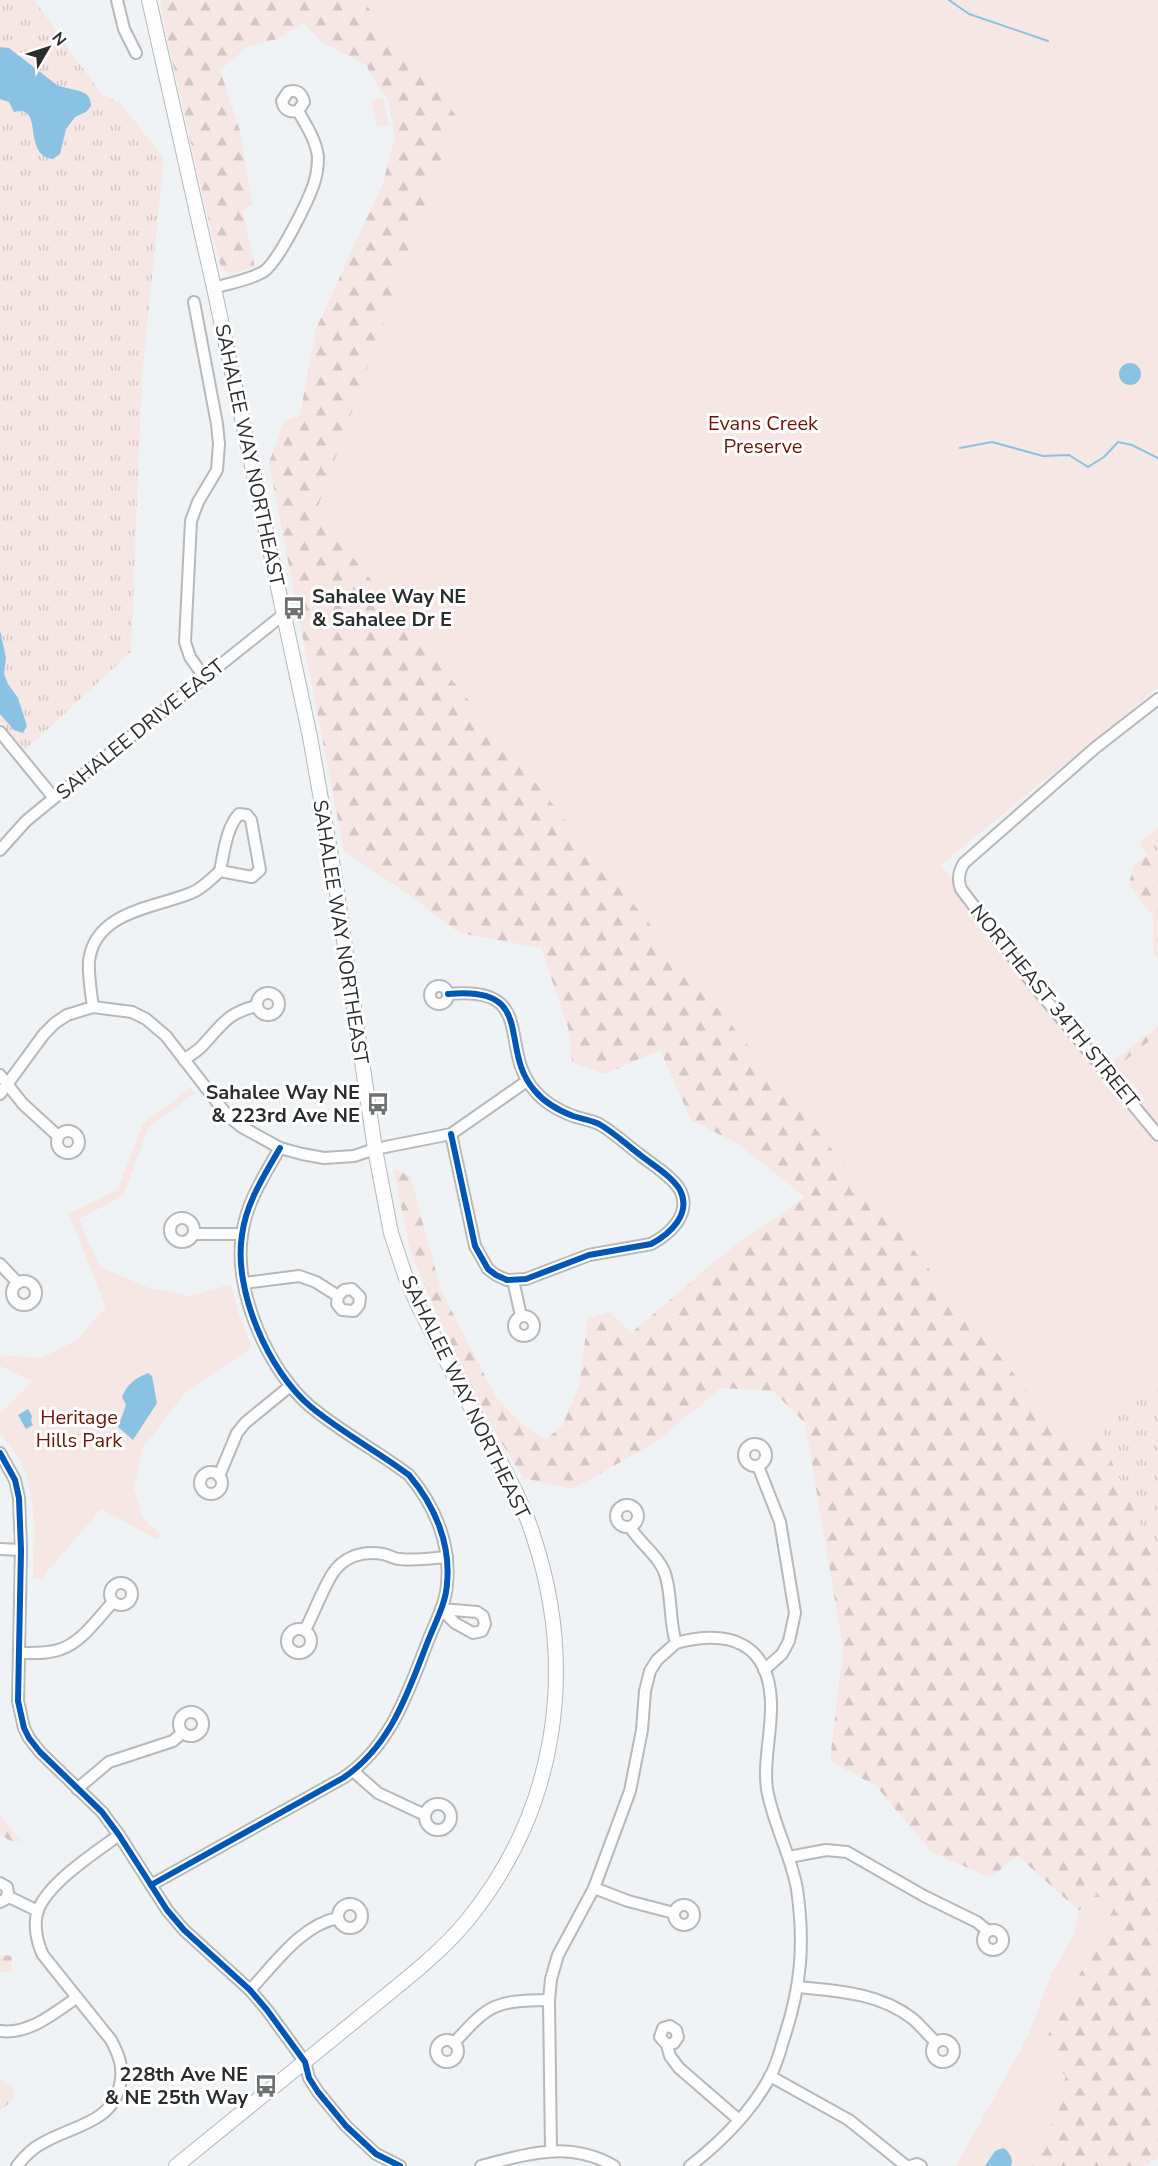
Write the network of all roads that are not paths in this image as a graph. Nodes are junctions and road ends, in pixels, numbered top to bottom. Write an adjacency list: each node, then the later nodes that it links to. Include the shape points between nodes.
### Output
1 (117, 0): 3 (street, via 124,29)
2 (149, 0): 5 (main road, SAHALEE WAY NORTHEAST)
3 (136, 53)
4 (298, 111): 5 (street, via 317,151 311,191 270,266 249,278)
5 (214, 288): 7 (main road, SAHALEE WAY NORTHEAST)
6 (194, 302): 8 (street, via 219,444 217,470 190,521 185,642)
7 (284, 614): 8 (street, SAHALEE DRIVE EAST); 26 (main road, SAHALEE WAY NORTHEAST, via 310,737)
8 (204, 677): 11 (street, SAHALEE DRIVE EAST)
9 (1158, 699): 24 (street, NORTHEAST 34TH STREET, via 1095,748 964,863 958,882 1037,989)
10 (0, 732): 11 (street)
11 (54, 798): 12 (street, SAHALEE DRIVE EAST)
12 (0, 850)
13 (220, 871): 13 (street, via 252,877 260,870 247,815 239,814 231,827); 16 (street, via 192,893 128,914 104,932 89,963)
14 (448, 994): 19 (street, via 481,993 500,1003 512,1022)
15 (256, 1006): 17 (street, via 227,1017)
16 (93, 1007): 17 (street, via 132,1012 146,1019 157,1026); 20 (street, via 55,1023)
17 (184, 1060): 25 (street, via 227,1115)
18 (0, 1075): 20 (street)
19 (527, 1082): 22 (street); 30 (street, via 561,1110 602,1126 669,1178 680,1191 683,1204 678,1223 660,1240 589,1255 526,1279)
20 (9, 1084): 21 (street); 23 (street)
21 (0, 1094)
22 (452, 1134): 26 (street); 30 (street, via 476,1246 488,1269)
23 (58, 1136)
24 (1158, 1136)
25 (280, 1148): 26 (street, via 324,1158 354,1156); 28 (street, via 256,1188)
26 (375, 1149): 70 (main road, SAHALEE WAY NORTHEAST, via 391,1233 406,1278 512,1484 532,1532 544,1571 555,1633 556,1702 535,1799 519,1839 483,1900 442,1947)
27 (194, 1234): 28 (street)
28 (242, 1234): 32 (street)
29 (0, 1264): 31 (street)
30 (513, 1280): 34 (street)
31 (18, 1283)
32 (244, 1283): 33 (street, via 299,1276); 35 (street, via 259,1332)
33 (338, 1296)
34 (521, 1316)
35 (289, 1387): 38 (street, via 237,1433); 42 (street, via 311,1408 409,1475 434,1512)
36 (0, 1453): 41 (street, via 15,1480 19,1498)
37 (758, 1466): 47 (street, via 780,1522 795,1613 789,1641)
38 (219, 1476)
39 (630, 1527): 45 (street, via 666,1576)
40 (0, 1549): 41 (street)
41 (21, 1550): 46 (street)
42 (447, 1557): 44 (street, via 399,1559 372,1552 356,1554 331,1575); 49 (street, via 447,1586 441,1610 394,1723)
43 (113, 1602): 46 (street, via 70,1645 51,1652)
44 (305, 1630)
45 (676, 1643): 47 (street, via 700,1638 732,1639 749,1649); 56 (street, via 650,1671 630,1791)
46 (18, 1653): 50 (street, via 18,1701 24,1728 40,1752)
47 (764, 1670): 53 (street, via 771,1703 767,1789)
48 (182, 1733): 50 (street, via 173,1741 109,1762)
49 (353, 1771): 51 (street, via 378,1792); 55 (street)
50 (77, 1788): 52 (street)
51 (426, 1815)
52 (120, 1835): 55 (street); 58 (street, via 63,1878)
53 (789, 1857): 61 (street, via 826,1850 847,1852); 62 (street, via 801,1931)
54 (0, 1883): 57 (street, via 7,1887)
55 (151, 1885): 63 (street, via 184,1930)
56 (594, 1888): 59 (street); 65 (street, via 558,1955)
57 (4, 1899): 58 (street)
58 (38, 1911): 64 (street, via 37,1935 43,1955)
59 (674, 1913)
60 (338, 1918): 63 (street, via 308,1932)
61 (988, 1931)
62 (799, 1987): 67 (street, via 847,1992 887,2004 915,2020); 71 (street)
63 (250, 1990): 70 (street)
64 (76, 1998): 66 (street, via 26,2028); 74 (street, via 111,2040 122,2065 119,2091 108,2111 39,2145)
65 (549, 2000): 68 (street, via 517,2001 489,2008); 73 (street)
66 (0, 2031)
67 (936, 2042)
68 (454, 2043)
69 (667, 2044): 72 (street, via 679,2068)
70 (304, 2062): 75 (main road, SAHALEE WAY NORTHEAST); 76 (street, via 309,2078 346,2126 376,2154)
71 (770, 2076): 72 (street); 80 (street, via 849,2120)
72 (739, 2120): 79 (street)
73 (551, 2150): 77 (street); 78 (street, via 571,2151)
74 (17, 2166)
75 (176, 2166)
76 (400, 2166)
77 (481, 2166)
78 (614, 2166)
79 (690, 2166)
80 (908, 2166): 81 (street)
81 (921, 2166)

